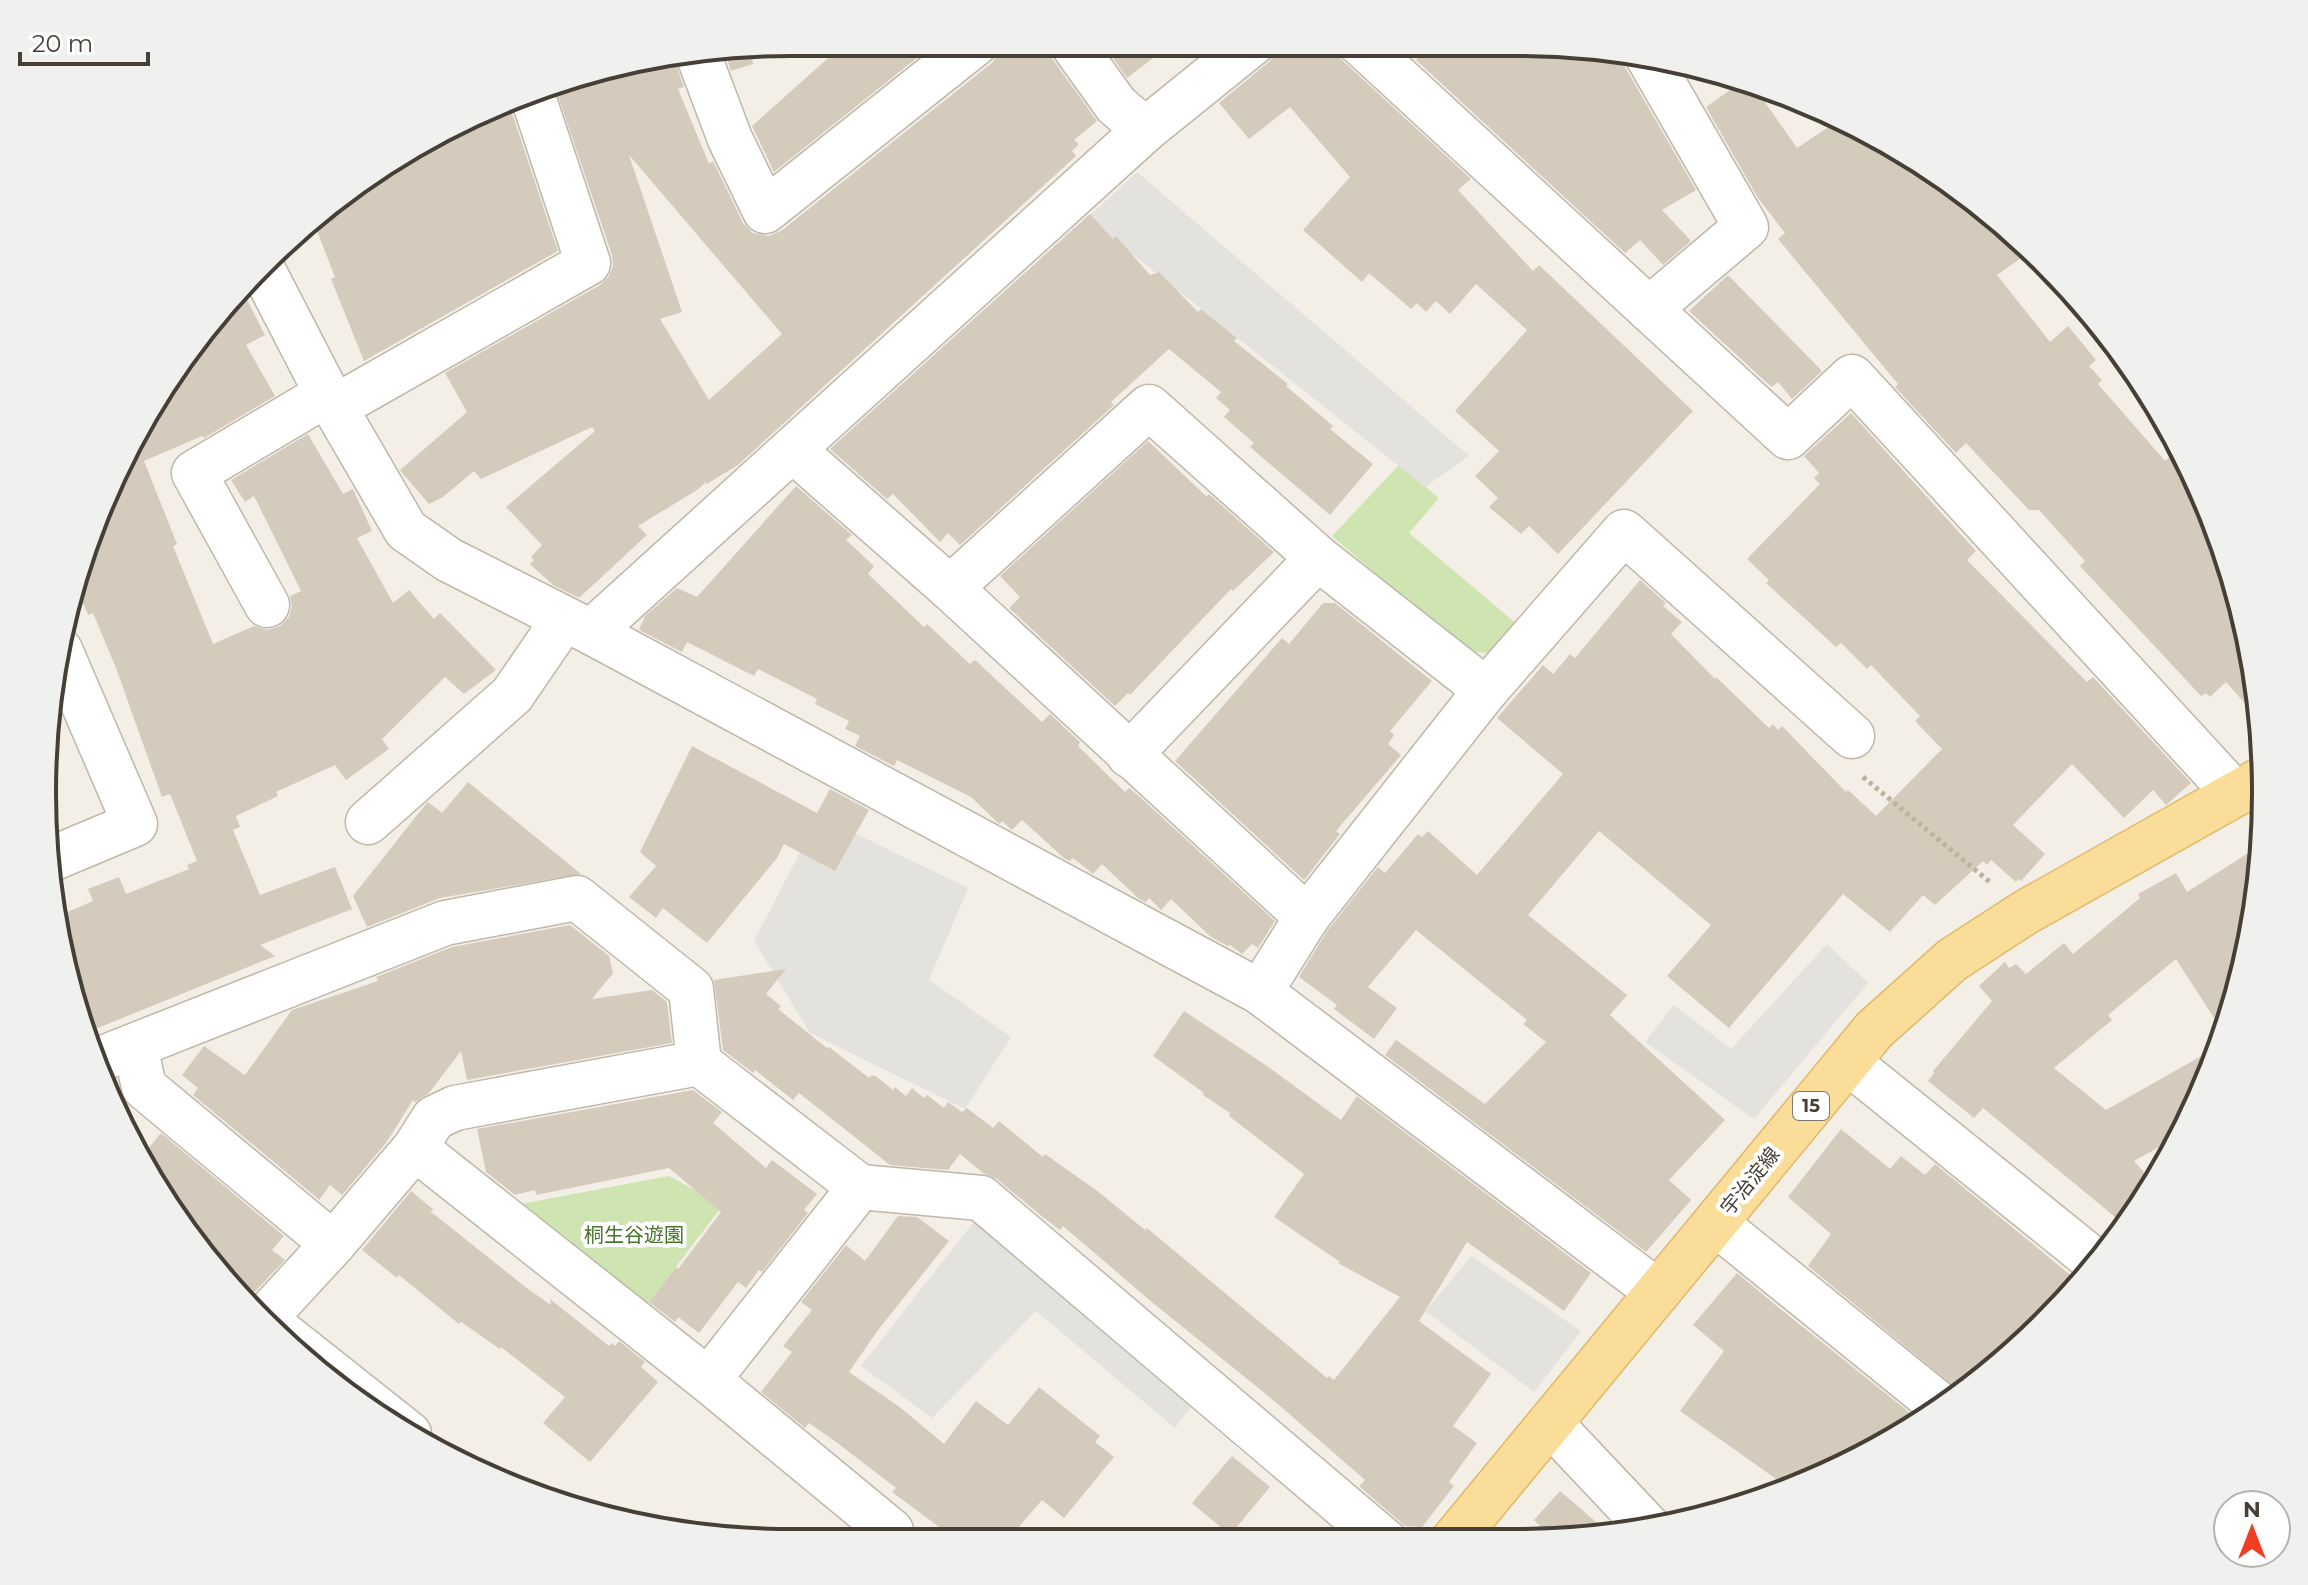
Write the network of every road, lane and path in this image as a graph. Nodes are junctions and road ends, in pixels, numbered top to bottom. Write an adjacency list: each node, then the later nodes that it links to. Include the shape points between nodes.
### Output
1 (959, 56): 5 (street, via 765,211)
2 (1081, 56): 8 (street, via 1116,105)
3 (1237, 56): 8 (street)
4 (1384, 56): 10 (street)
5 (701, 62)
6 (1655, 69): 10 (street, via 1746,227)
7 (535, 103): 11 (street, via 588,263)
8 (1145, 130): 12 (street)
9 (267, 277): 11 (street)
10 (1649, 309): 21 (street, via 1788,437 1852,377)
11 (332, 400): 15 (street, via 194,473); 16 (street, via 406,530 449,560)
12 (793, 450): 14 (street); 16 (street)
13 (1318, 558): 14 (street, via 1149,407); 18 (street); 20 (street)
14 (950, 588): 20 (street)
15 (267, 605)
16 (578, 626): 22 (street, via 512,695); 26 (street)
17 (67, 666): 23 (street, via 135,824)
18 (1486, 690): 19 (street, via 1624,532); 25 (street)
19 (1852, 736): 24 (path, via 1855,771)
20 (1129, 755): 25 (street)
21 (2250, 786): 24 (main road, 宇治淀線 / 15)
22 (368, 822)
23 (59, 856)
24 (2026, 912): 28 (main road, 宇治淀線 / 15, via 1952,960 1874,1030)
25 (1307, 917): 26 (street)
26 (1260, 992): 35 (street)
27 (116, 1053): 29 (street, via 445,923 577,898 691,989); 33 (street, via 144,1087)
28 (1848, 1062): 32 (main road, 宇治淀線 / 15); 34 (street)
29 (699, 1063): 30 (street, via 455,1108 434,1118); 31 (street)
30 (415, 1148): 33 (street); 37 (street)
31 (860, 1187): 37 (street); 42 (street, via 981,1198)
32 (1715, 1223): 35 (main road, 宇治淀線 / 15); 38 (street)
33 (333, 1244): 36 (street)
34 (2088, 1255)
35 (1658, 1292): 39 (main road, 宇治淀線 / 15)
36 (271, 1312)
37 (708, 1380): 41 (street)
38 (1933, 1399)
39 (1550, 1423): 40 (street); 43 (main road, 宇治淀線 / 15)
40 (1640, 1518)
41 (889, 1529)
42 (1371, 1529)
43 (1463, 1529)

